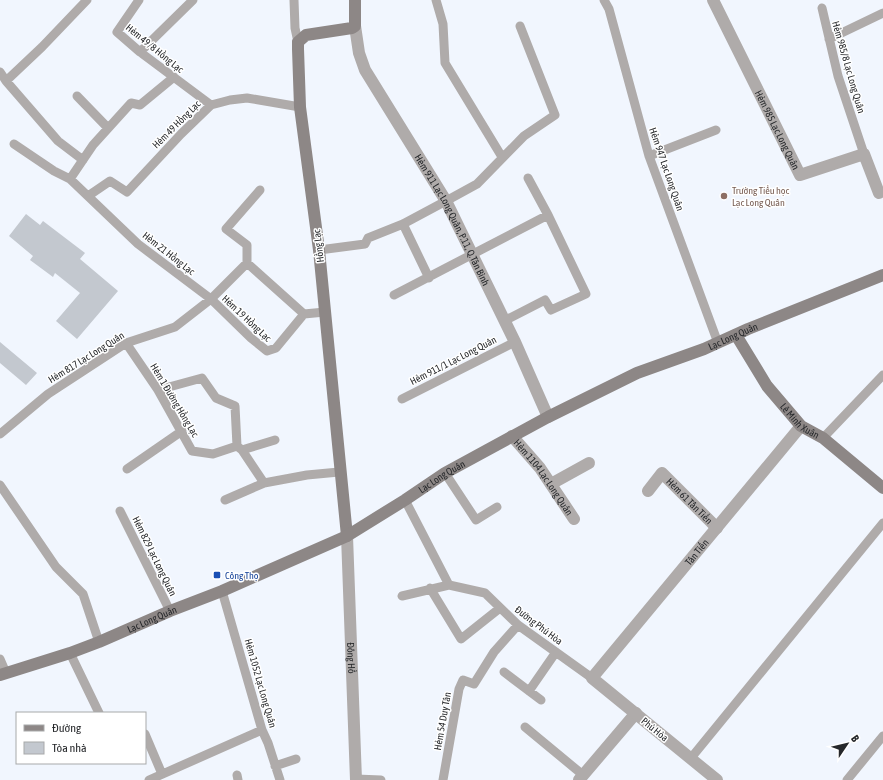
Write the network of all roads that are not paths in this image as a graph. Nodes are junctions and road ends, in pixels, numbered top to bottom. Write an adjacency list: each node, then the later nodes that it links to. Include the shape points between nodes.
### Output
1 (87, 0): 18 (lane)
2 (139, 0): 15 (lane, Hẻm 49/8 Hồng Lạc, via 117,32)
3 (193, 0): 15 (lane)
4 (294, 0): 14 (lane)
5 (355, 0): 11 (main road)
6 (436, 0): 27 (lane, via 443,24 445,63)
7 (604, 0): 26 (lane, Hẻm 947 Lạc Long Quân, via 609,9)
8 (713, 0): 25 (street, Hẻm 985 Lạc Long Quân, via 800,175)
9 (822, 8): 13 (lane, Hẻm 985/8 Lạc Long Quân)
10 (883, 12): 13 (lane)
11 (355, 26): 14 (main road, via 306,35); 34 (street, Hẻm 911 Lạc Long Quân, P.11, Q.Tân Bình, via 359,53 365,70)
12 (520, 26): 27 (lane, via 555,115 524,136)
13 (829, 39): 25 (lane, Hẻm 985/8 Lạc Long Quân, via 838,76)
14 (298, 42): 21 (main road, Hồng Lạc)
15 (140, 52): 17 (lane, Hẻm 49/8 Hồng Lạc)
16 (0, 72): 18 (lane)
17 (174, 77): 20 (lane, Hẻm 49/8 Hồng Lạc); 22 (lane, via 140,105 131,103)
18 (6, 81): 28 (lane, via 58,141)
19 (77, 96): 22 (lane)
20 (211, 105): 21 (lane, Hẻm 49 Hồng Lạc, via 247,98); 32 (lane, Hẻm 49 Hồng Lạc, via 127,192 110,181)
21 (300, 107): 37 (main road, Hồng Lạc)
22 (108, 128): 28 (lane)
23 (716, 130): 26 (lane)
24 (14, 144): 30 (lane, Hẻm 21 Hồng Lạc)
25 (864, 154): 33 (street)
26 (649, 156): 50 (lane, Hẻm 947 Lạc Long Quân)
27 (502, 157): 34 (lane, via 477,184)
28 (83, 160): 30 (lane)
29 (528, 178): 35 (lane)
30 (70, 179): 32 (lane, Hẻm 21 Hồng Lạc)
31 (260, 190): 39 (lane, via 226,229 247,245)
32 (88, 196): 43 (lane, Hẻm 21 Hồng Lạc, via 138,244)
33 (881, 197)
34 (446, 201): 36 (lane); 38 (street, Hẻm 911 Lạc Long Quân, P.11, Q.Tân Bình)
35 (548, 215): 38 (lane); 46 (lane, via 586,294 552,310 545,300)
36 (402, 224): 37 (lane, via 368,238 365,244); 41 (lane)
37 (319, 250): 44 (main road, Hồng Lạc)
38 (473, 255): 41 (lane); 46 (street, Hẻm 911 Lạc Long Quân, P.11, Q.Tân Bình)
39 (247, 263): 43 (lane); 45 (lane)
40 (883, 275): 47 (main road, Lạc Long Quân)
41 (429, 278): 42 (lane)
42 (394, 295)
43 (211, 299): 45 (lane, Hẻm 19 Hồng Lạc, via 267,351 276,348); 49 (lane, Hẻm 817 Lạc Long Quân, via 175,327)
44 (325, 312): 45 (lane); 64 (main road, Hồng Lạc)
45 (304, 314)
46 (504, 321): 48 (street, Hẻm 911 Lạc Long Quân, P.11, Q.Tân Bình)
47 (736, 335): 50 (main road, Lạc Long Quân); 55 (main road, Lê Minh Xuân, via 767,386)
48 (515, 342): 53 (lane, Hẻm 911/1 Lạc Long Quân); 54 (street, Hẻm 911 Lạc Long Quân, P.11, Q.Tân Bình)
49 (126, 343): 52 (lane, Hẻm 1 Đường Hồng Lạc); 57 (lane, Hẻm 817 Lạc Long Quân, via 48,394)
50 (718, 343): 54 (main road, Lạc Long Quân, via 637,373)
51 (883, 375): 59 (lane)
52 (158, 390): 56 (lane, Hẻm 1 Đường Hồng Lạc); 61 (lane, via 202,378 216,398 234,406)
53 (402, 399)
54 (548, 417): 58 (main road, Lạc Long Quân)
55 (801, 426): 59 (main road, Lê Minh Xuân); 77 (street, Tân Tiến)
56 (182, 431): 61 (lane, Hẻm 1 Đường Hồng Lạc, via 192,450 213,454); 63 (lane)
57 (0, 433)
58 (512, 436): 65 (main road, Lạc Long Quân); 68 (street, Hẻm 1104 Lạc Long Quân)
59 (823, 438): 69 (main road, Lê Minh Xuân)
60 (275, 440): 61 (lane)
61 (240, 448): 67 (lane)
62 (589, 463): 68 (street)
63 (128, 469)
64 (339, 472): 67 (lane, via 307,475); 78 (main road, Hồng Lạc)
65 (445, 473): 72 (main road, Lạc Long Quân); 73 (lane, via 476,520)
66 (0, 484): 86 (lane, via 56,568 83,594)
67 (264, 484): 71 (lane)
68 (551, 484): 75 (street, Hẻm 1104 Lạc Long Quân)
69 (883, 488)
70 (648, 491): 77 (street, Hẻm 61 Tân Tiến, via 662,473)
71 (226, 500)
72 (405, 500): 78 (main road, Lạc Long Quân); 79 (lane)
73 (497, 507)
74 (120, 511): 84 (lane, Hẻm 829 Lạc Long Quân)
75 (574, 519)
76 (883, 523): 101 (lane)
77 (717, 528): 92 (street, Tân Tiến)
78 (347, 536): 81 (main road, Lạc Long Quân); 107 (street, Đông Hồ)
79 (449, 585): 80 (lane); 83 (lane, Đường Phú Hòa, via 485,593)
80 (430, 588): 82 (lane); 83 (lane, via 461,639)
81 (222, 591): 84 (main road, Lạc Long Quân); 98 (lane, Hẻm 1052 Lạc Long Quân)
82 (402, 596)
83 (500, 608): 85 (lane, Đường Phú Hòa)
84 (170, 611): 86 (main road, Lạc Long Quân)
85 (518, 626): 87 (lane, Đường Phú Hòa); 109 (lane, Hẻm 54 Duy Tân, via 494,652 474,684 463,680 459,689)
86 (99, 642): 88 (main road, Lạc Long Quân)
87 (556, 652): 92 (lane, Đường Phú Hòa); 93 (lane)
88 (70, 653): 91 (main road, Lạc Long Quân); 95 (lane)
89 (0, 659): 91 (lane)
90 (504, 672): 93 (lane)
91 (3, 674)
92 (592, 678): 96 (street, Phú Hòa)
93 (529, 691): 94 (lane)
94 (542, 700)
95 (99, 712)
96 (636, 714): 101 (street, Phú Hòa); 105 (street)
97 (525, 727): 105 (lane)
98 (262, 730): 103 (lane, Hẻm 1052 Lạc Long Quân); 104 (lane)
99 (883, 736): 111 (lane)
100 (146, 738): 104 (lane)
101 (691, 758): 110 (street, Phú Hòa)
102 (296, 760): 103 (lane)
103 (276, 766): 106 (lane, Hẻm 1052 Lạc Long Quân)
104 (156, 778)
105 (581, 778)
106 (280, 780)
107 (356, 780): 108 (lane)
108 (380, 780)
109 (443, 780)
110 (717, 780)
111 (847, 780)

